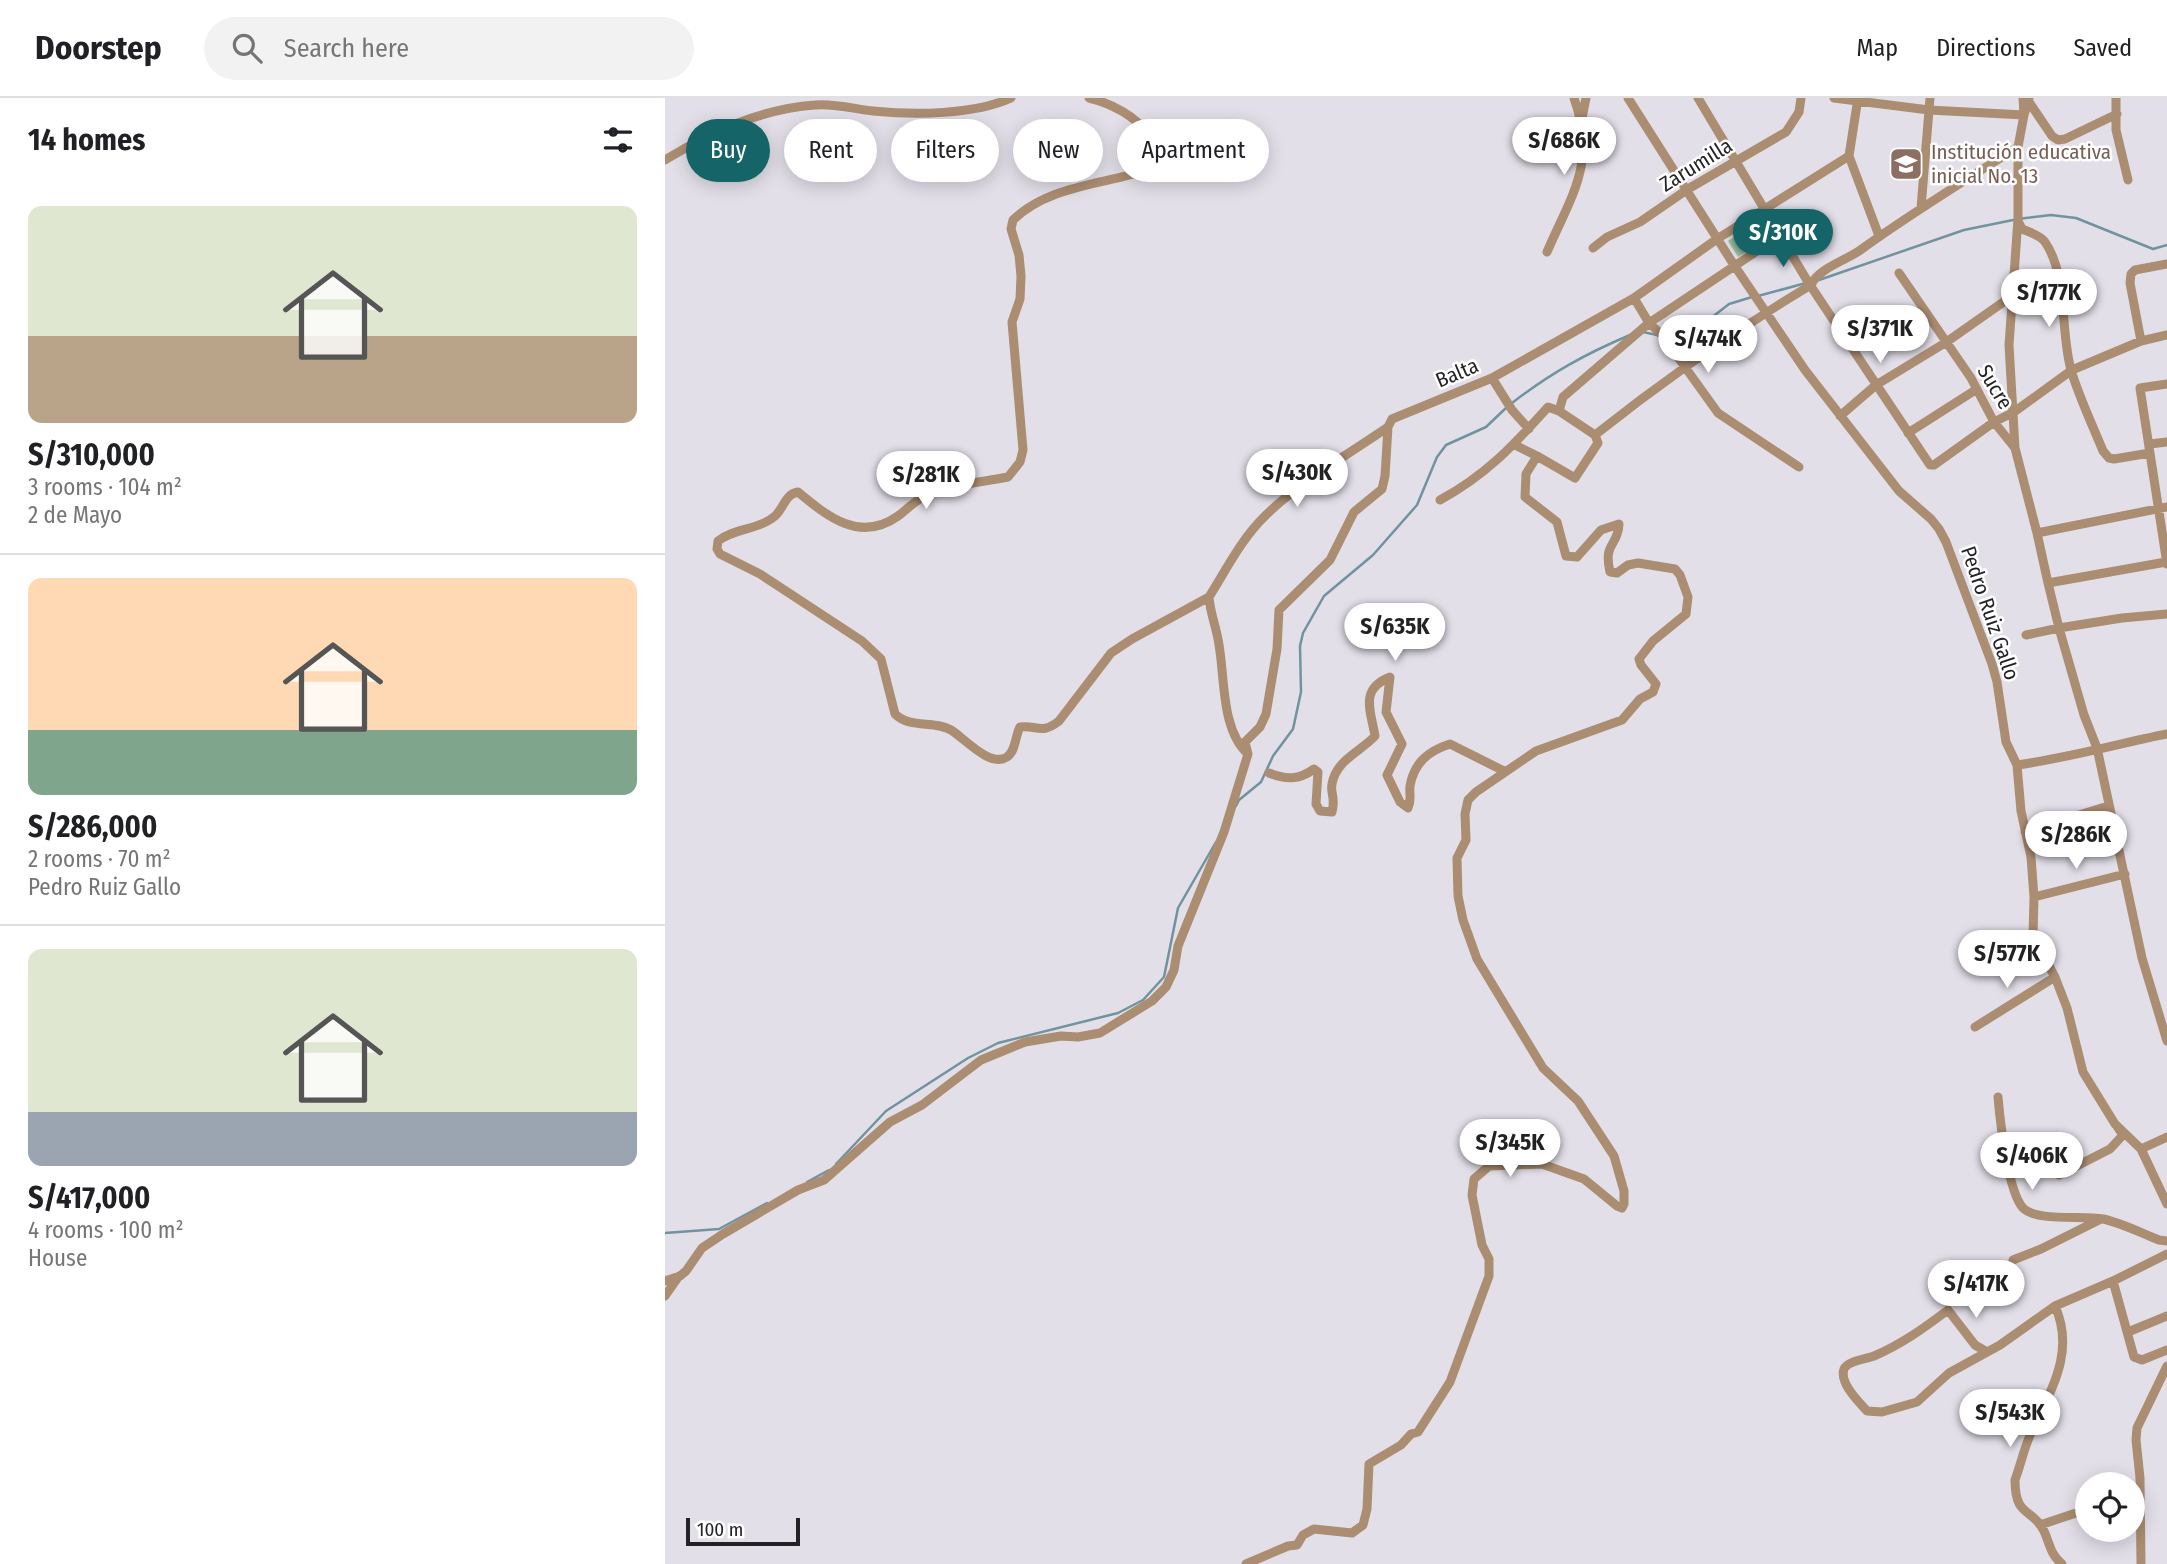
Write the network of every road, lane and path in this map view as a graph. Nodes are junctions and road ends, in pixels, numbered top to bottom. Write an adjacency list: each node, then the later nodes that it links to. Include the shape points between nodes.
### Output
1 (1011, 98): 20 (street, via 937,112 881,112 817,104 783,110 744,119)
2 (1089, 98): 67 (street, via 1118,108 1137,123 1149,137 1155,158 1150,169 1068,189 1013,220 1021,276 1012,322 1023,450 1015,471 1008,477 933,492 915,500 883,526 861,528 826,516 794,492 775,516 723,536 717,549 862,641 881,659 900,719 943,726 979,752 999,759 1013,750 1020,727 1044,730 1059,721 1111,653)
3 (1574, 98): 16 (street)
4 (1586, 98): 16 (street)
5 (1698, 98): 19 (street)
6 (1801, 98): 19 (street, Zarumilla, via 1799,112 1786,132)
7 (1834, 98): 12 (street)
8 (1930, 98): 13 (street)
9 (2027, 98): 14 (street, via 2058,140); 15 (street)
10 (2116, 98): 14 (street)
11 (1629, 99): 22 (street, Pedro Ruiz Gallo)
12 (1858, 99): 13 (street); 18 (street)
13 (1929, 110): 15 (street); 23 (street)
14 (2117, 114): 21 (street, via 2116,130)
15 (2024, 115): 17 (street)
16 (1582, 120): 30 (street, via 1584,148 1578,184)
17 (2018, 147): 23 (street); 25 (street)
18 (1849, 156): 24 (street, Balta); 27 (street)
19 (1736, 159): 22 (street, Zarumilla); 24 (street)
20 (665, 160)
21 (2128, 180)
22 (1688, 190): 28 (street, Pedro Ruiz Gallo); 29 (street, Zarumilla)
23 (1920, 208): 27 (street)
24 (1766, 211): 26 (street); 28 (street, Balta)
25 (2018, 219): 35 (street); 43 (street, via 2021,229 2043,239 2052,257 2063,299)
26 (1780, 235): 32 (street); 34 (street)
27 (1879, 236): 34 (street)
28 (1717, 239): 32 (street, Pedro Ruiz Gallo); 36 (street, Balta)
29 (1593, 248)
30 (1547, 252)
31 (2167, 264): 40 (street, via 2131,274)
32 (1734, 265): 37 (street, Pedro Ruiz Gallo); 38 (street)
33 (1899, 273): 41 (street, Sucre)
34 (1812, 283): 37 (street); 46 (street)
35 (2013, 296): 41 (street); 49 (street, via 2009,345)
36 (1634, 298): 38 (street); 44 (street, Balta)
37 (1767, 312): 42 (street); 50 (street, Pedro Ruiz Gallo)
38 (1649, 323): 42 (street); 48 (street, via 1563,397)
39 (2167, 335): 40 (street)
40 (2141, 341): 43 (street)
41 (1945, 343): 46 (street); 47 (street, Sucre)
42 (1683, 367): 55 (street); 61 (street, via 1718,413)
43 (2071, 370): 49 (street); 59 (street, via 2109,458)
44 (1492, 378): 52 (street, Balta, via 1392,419); 53 (street)
45 (2167, 383): 59 (street, via 2140,388)
46 (1876, 385): 50 (street); 54 (street)
47 (1977, 389): 51 (street, Sucre); 54 (street)
48 (1559, 411): 53 (street, via 1548,407); 55 (street)
49 (2014, 412): 51 (street); 58 (street)
50 (1840, 416): 74 (street, Pedro Ruiz Gallo, via 1899,491 1939,528 1992,664 2006,742)
51 (1994, 422): 54 (street, via 1934,465 1925,460); 58 (street, Sucre)
52 (1388, 427): 67 (street, Balta, via 1265,516); 73 (street, via 1382,489 1353,512 1330,560 1279,610 1266,715 1245,742)
53 (1529, 429): 57 (street)
54 (1908, 433)
55 (1595, 435): 60 (street, via 1598,443 1575,478)
56 (2167, 442): 59 (street)
57 (1515, 446): 60 (street); 62 (street, via 1467,486)
58 (2015, 448): 64 (street)
59 (2150, 449): 63 (street)
60 (1537, 456): 75 (street, via 1526,474 1525,497 1557,522 1566,556 1577,557 1601,530 1619,524 1607,554 1610,572 1638,563 1675,569 1688,609 1639,659 1656,688 1629,714 1536,751)
61 (1799, 467)
62 (1440, 500)
63 (2163, 507): 64 (street); 65 (street)
64 (2037, 533): 66 (street)
65 (2167, 563): 66 (street)
66 (2048, 583): 69 (street)
67 (1209, 597): 73 (street, via 1226,706 1237,741)
68 (2167, 614): 69 (street)
69 (2059, 628): 70 (street); 72 (street)
70 (2026, 635)
71 (2167, 734): 72 (street)
72 (2097, 748): 74 (street, via 2068,758); 77 (street)
73 (1248, 754): 94 (street, via 1237,797 1178,946 1174,970 1152,1001 1100,1033 1025,1042 981,1060 922,1105 890,1122 824,1180 798,1190 702,1248)
74 (2017, 765): 78 (street, Pedro Ruiz Gallo)
75 (1504, 771): 76 (street, via 1450,744 1432,750 1416,767 1412,799 1408,807 1400,802 1387,775 1402,744 1385,712 1390,677 1370,694 1368,710 1375,736 1347,756 1338,771 1331,785 1332,811 1320,811 1316,804 1318,772 1314,769 1296,779); 108 (street, via 1468,800 1466,840 1457,858 1464,920 1477,959 1543,1068 1578,1101 1614,1156 1624,1204 1617,1206 1584,1178 1542,1164 1489,1166 1474,1179 1472,1195 1490,1269 1450,1382 1418,1432 1369,1464 1363,1525 1352,1533 1314,1529 1297,1545)
76 (1269, 773)
77 (2108, 806): 78 (street); 79 (street)
78 (2025, 832): 80 (street, Pedro Ruiz Gallo)
79 (2125, 874): 80 (street); 83 (street, via 2142,958)
80 (2034, 897): 81 (street, Pedro Ruiz Gallo, via 2033,937)
81 (2055, 977): 82 (street); 85 (street, Pedro Ruiz Gallo, via 2083,1072)
82 (1975, 1027)
83 (2167, 1041)
84 (1998, 1097): 90 (street, via 2012,1183 2024,1209 2034,1214)
85 (2115, 1124): 87 (street, Pedro Ruiz Gallo); 88 (street, via 2123,1135 2110,1149)
86 (2167, 1137): 87 (street)
87 (2141, 1149): 89 (street, Pedro Ruiz Gallo)
88 (2059, 1175)
89 (2167, 1204)
90 (2103, 1219): 91 (street); 93 (street)
91 (2167, 1241)
92 (2167, 1254): 96 (street)
93 (2013, 1260)
94 (679, 1276): 95 (street); 97 (street)
95 (665, 1281)
96 (2113, 1281): 98 (street); 100 (street)
97 (665, 1296)
98 (2055, 1306): 102 (street); 106 (street, via 2063,1324 2063,1356 2015,1480 2019,1504)
99 (2167, 1316): 100 (street)
100 (2128, 1332): 101 (street, via 2138,1360)
101 (2167, 1350)
102 (1987, 1352): 102 (street, via 1975,1345 1948,1310 1915,1336 1847,1365 1843,1371 1850,1391 1865,1410 1882,1412 1917,1402 1949,1373)
103 (2167, 1366): 104 (street, via 2137,1428)
104 (2137, 1472)
105 (2075, 1513): 106 (street)
106 (2040, 1525): 109 (street, via 2052,1555)
107 (2140, 1542): 110 (street)
108 (1246, 1564)
109 (2062, 1564)
110 (2141, 1564)

